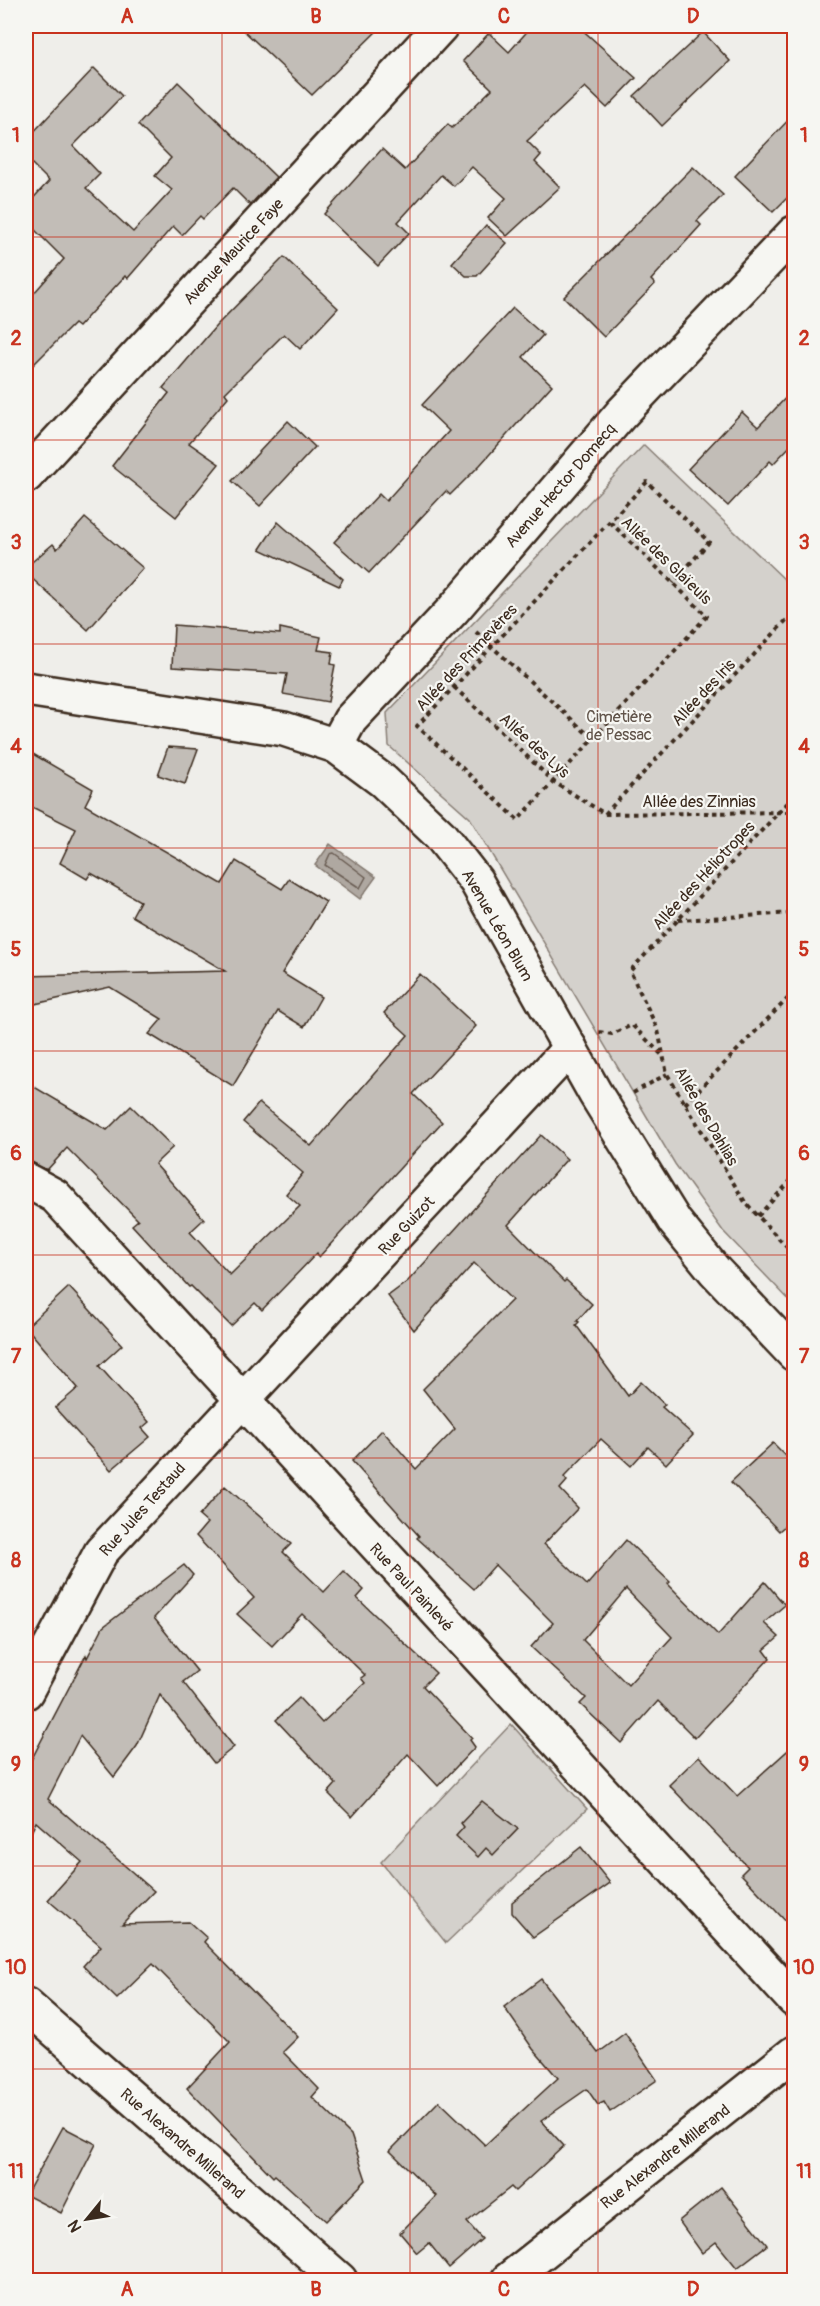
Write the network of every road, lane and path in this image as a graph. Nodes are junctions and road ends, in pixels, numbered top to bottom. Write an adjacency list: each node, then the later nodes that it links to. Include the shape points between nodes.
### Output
1 (441, 26): 3 (street, Avenue Maurice Faye)
2 (795, 233): 6 (street, Avenue Hector Domecq, via 621,414)
3 (26, 476)
4 (610, 522): 5 (path, Allée des Glaïeuls); 5 (path, Allée des Primevères, via 647,482 709,542); 9 (path, Allée des Primevères)
5 (673, 583): 8 (path, Allée des Glaïeuls)
6 (453, 610): 9 (path); 13 (street, Avenue Hector Domecq, via 350,720)
7 (795, 612): 18 (path, Allée des Iris)
8 (707, 616): 12 (path, Allée des Primevères)
9 (492, 647): 10 (path, Allée des Primevères); 12 (path)
10 (454, 687): 14 (path, Allée des Lys); 14 (path, Allée des Primevères, via 417,726 518,820)
11 (26, 689): 13 (street, Avenue Léon Blum, via 284,729)
12 (593, 739): 14 (path, Allée des Primevères)
13 (336, 746): 23 (street, Avenue Léon Blum, via 383,782 440,835 476,881)
14 (554, 782): 18 (path, Allée des Lys)
15 (795, 796): 17 (path, Allée des Héliotropes)
16 (795, 812): 17 (path, Allée des Zinnias)
17 (779, 813): 18 (path, Allée des Zinnias); 20 (path, Allée des Héliotropes)
18 (604, 814)
19 (795, 913): 20 (path)
20 (677, 920): 21 (path, Allée des Héliotropes)
21 (630, 971): 24 (path, Allée des Dahlias, via 658,1030)
22 (795, 992): 25 (path)
23 (570, 1048): 24 (path, via 597,1032 612,1034 632,1024); 30 (street, Avenue Léon Blum, via 649,1185 675,1222 715,1271); 31 (street, Rue Guizot)
24 (663, 1056): 25 (path, Allée des Dahlias, via 667,1074)
25 (685, 1104): 28 (path, Allée des Dahlias, via 745,1202)
26 (795, 1177): 28 (path)
27 (26, 1180): 31 (street, Rue Paul Painlevé, via 55,1196)
28 (758, 1216): 29 (path, Allée des Dahlias)
29 (795, 1255)
30 (795, 1354)
31 (242, 1402): 32 (street, Rue Jules Testaud, via 101,1551); 33 (street, Rue Paul Painlevé)
32 (26, 1692)
33 (795, 2000)
34 (26, 2005): 36 (street, Rue Alexandre Millerand)
35 (795, 2053): 37 (street, Rue Alexandre Millerand)
36 (340, 2280)
37 (508, 2280)

